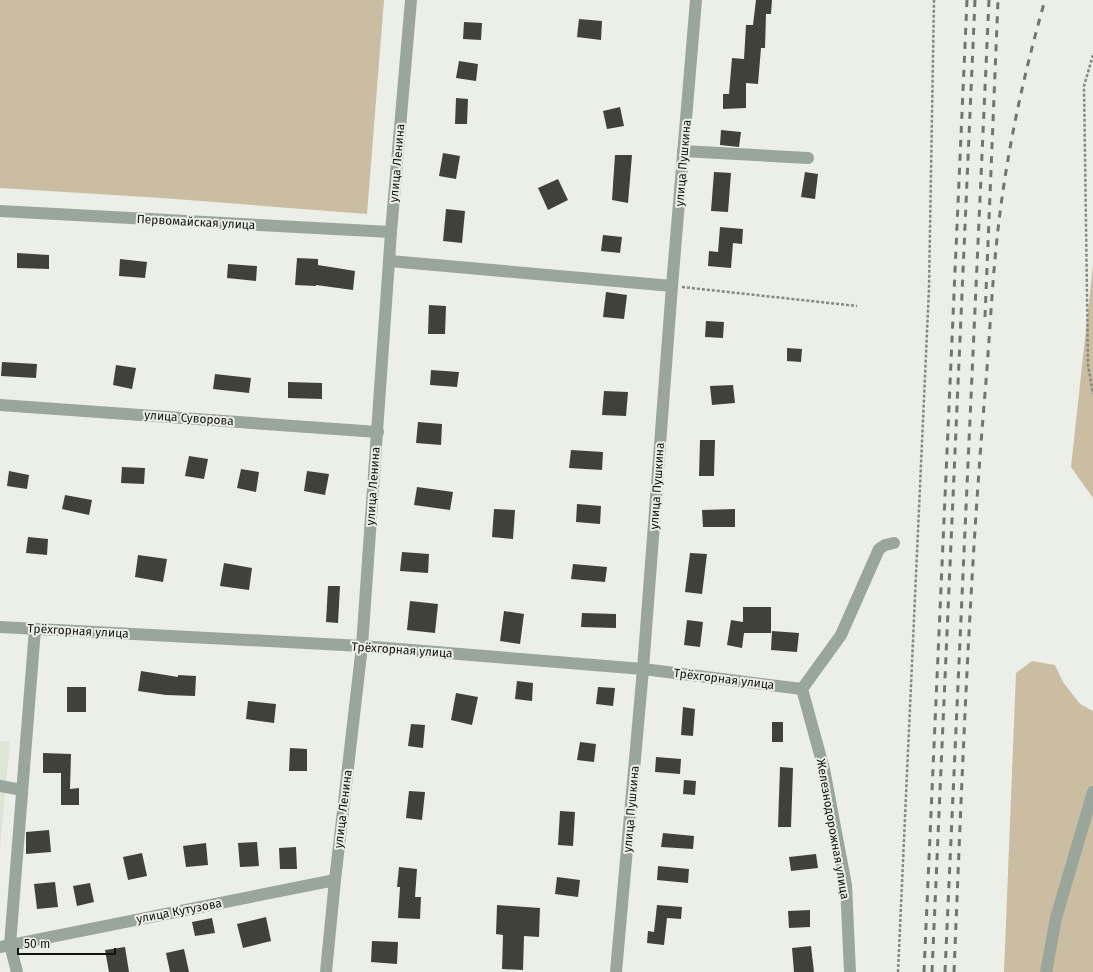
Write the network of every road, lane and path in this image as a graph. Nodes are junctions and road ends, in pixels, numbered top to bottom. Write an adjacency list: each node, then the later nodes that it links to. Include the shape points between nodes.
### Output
1 (411, 0): 8 (street, улица Ленина)
2 (696, 0): 5 (street, улица Пушкина)
3 (934, 0): 30 (path, via 929,288)
4 (1093, 55): 12 (path, via 1084,86 1088,365)
5 (684, 151): 6 (street); 10 (street, улица Пушкина)
6 (808, 158)
7 (0, 211): 8 (street, Первомайская улица)
8 (391, 232): 9 (street, улица Ленина)
9 (390, 261): 10 (street); 14 (street, улица Ленина)
10 (672, 286): 11 (path); 19 (street, улица Пушкина)
11 (857, 306)
12 (1093, 394)
13 (0, 405): 14 (street, улица Суворова)
14 (378, 432): 18 (street, улица Ленина)
15 (894, 543): 20 (street, via 879,549 841,635)
16 (0, 627): 17 (street, Трёхгорная улица)
17 (35, 629): 18 (street, Трёхгорная улица); 22 (street)
18 (362, 646): 19 (street, Трёхгорная улица); 24 (street, улица Ленина)
19 (644, 669): 20 (street, Трёхгорная улица); 28 (street, улица Пушкина)
20 (802, 689): 29 (street, Железнодорожная улица, via 824,769 846,885)
21 (0, 786): 22 (street)
22 (22, 790): 25 (street)
23 (1093, 792): 31 (street, via 1056,918)
24 (335, 880): 25 (street, улица Кутузова); 27 (street, улица Ленина)
25 (5, 946): 26 (street)
26 (17, 972)
27 (326, 972)
28 (616, 972)
29 (850, 972)
30 (898, 972)
31 (1046, 972)

